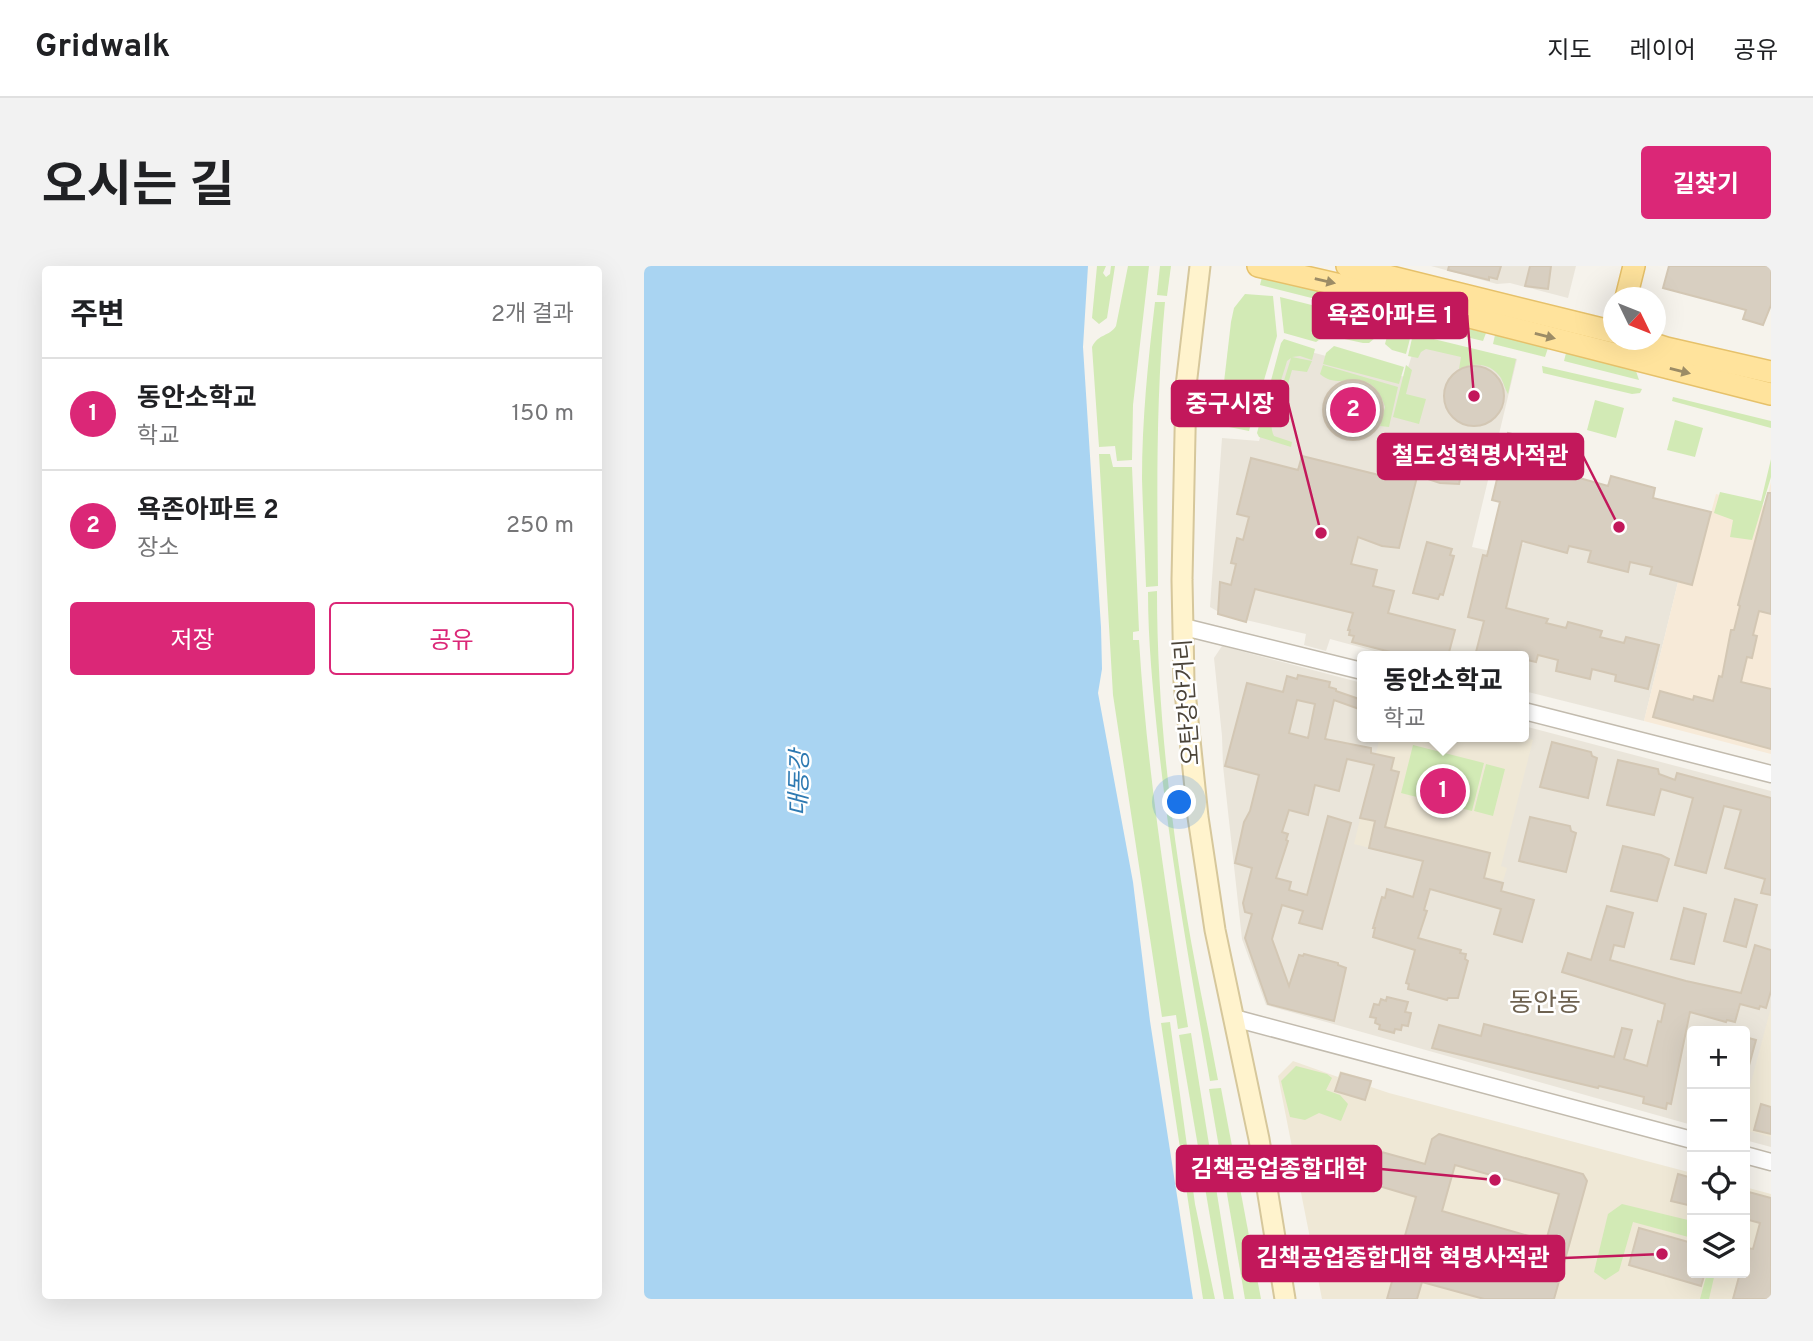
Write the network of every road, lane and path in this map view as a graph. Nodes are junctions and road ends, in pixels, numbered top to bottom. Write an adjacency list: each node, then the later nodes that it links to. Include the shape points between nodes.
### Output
1 (1200, 266): 12 (main road, 오탄강안거리, via 1186,386)
2 (1258, 266): 7 (main road, one-way to 7)
3 (1347, 266): 6 (main road)
4 (1634, 266): 5 (main road)
5 (1629, 287)
6 (1603, 339)
7 (1603, 340)
8 (1666, 348): 10 (main road)
9 (1639, 350): 11 (main road, one-way to 11)
10 (1771, 372)
11 (1771, 394)
12 (1184, 627): 13 (street); 16 (main road, 오탄강안거리, via 1184,682 1198,817)
13 (1357, 670)
14 (1529, 712): 15 (street)
15 (1771, 774)
16 (1234, 1017): 17 (street); 20 (main road, 오탄강안거리)
17 (1687, 1139)
18 (1750, 1156): 19 (street)
19 (1771, 1162)
20 (1285, 1299)

